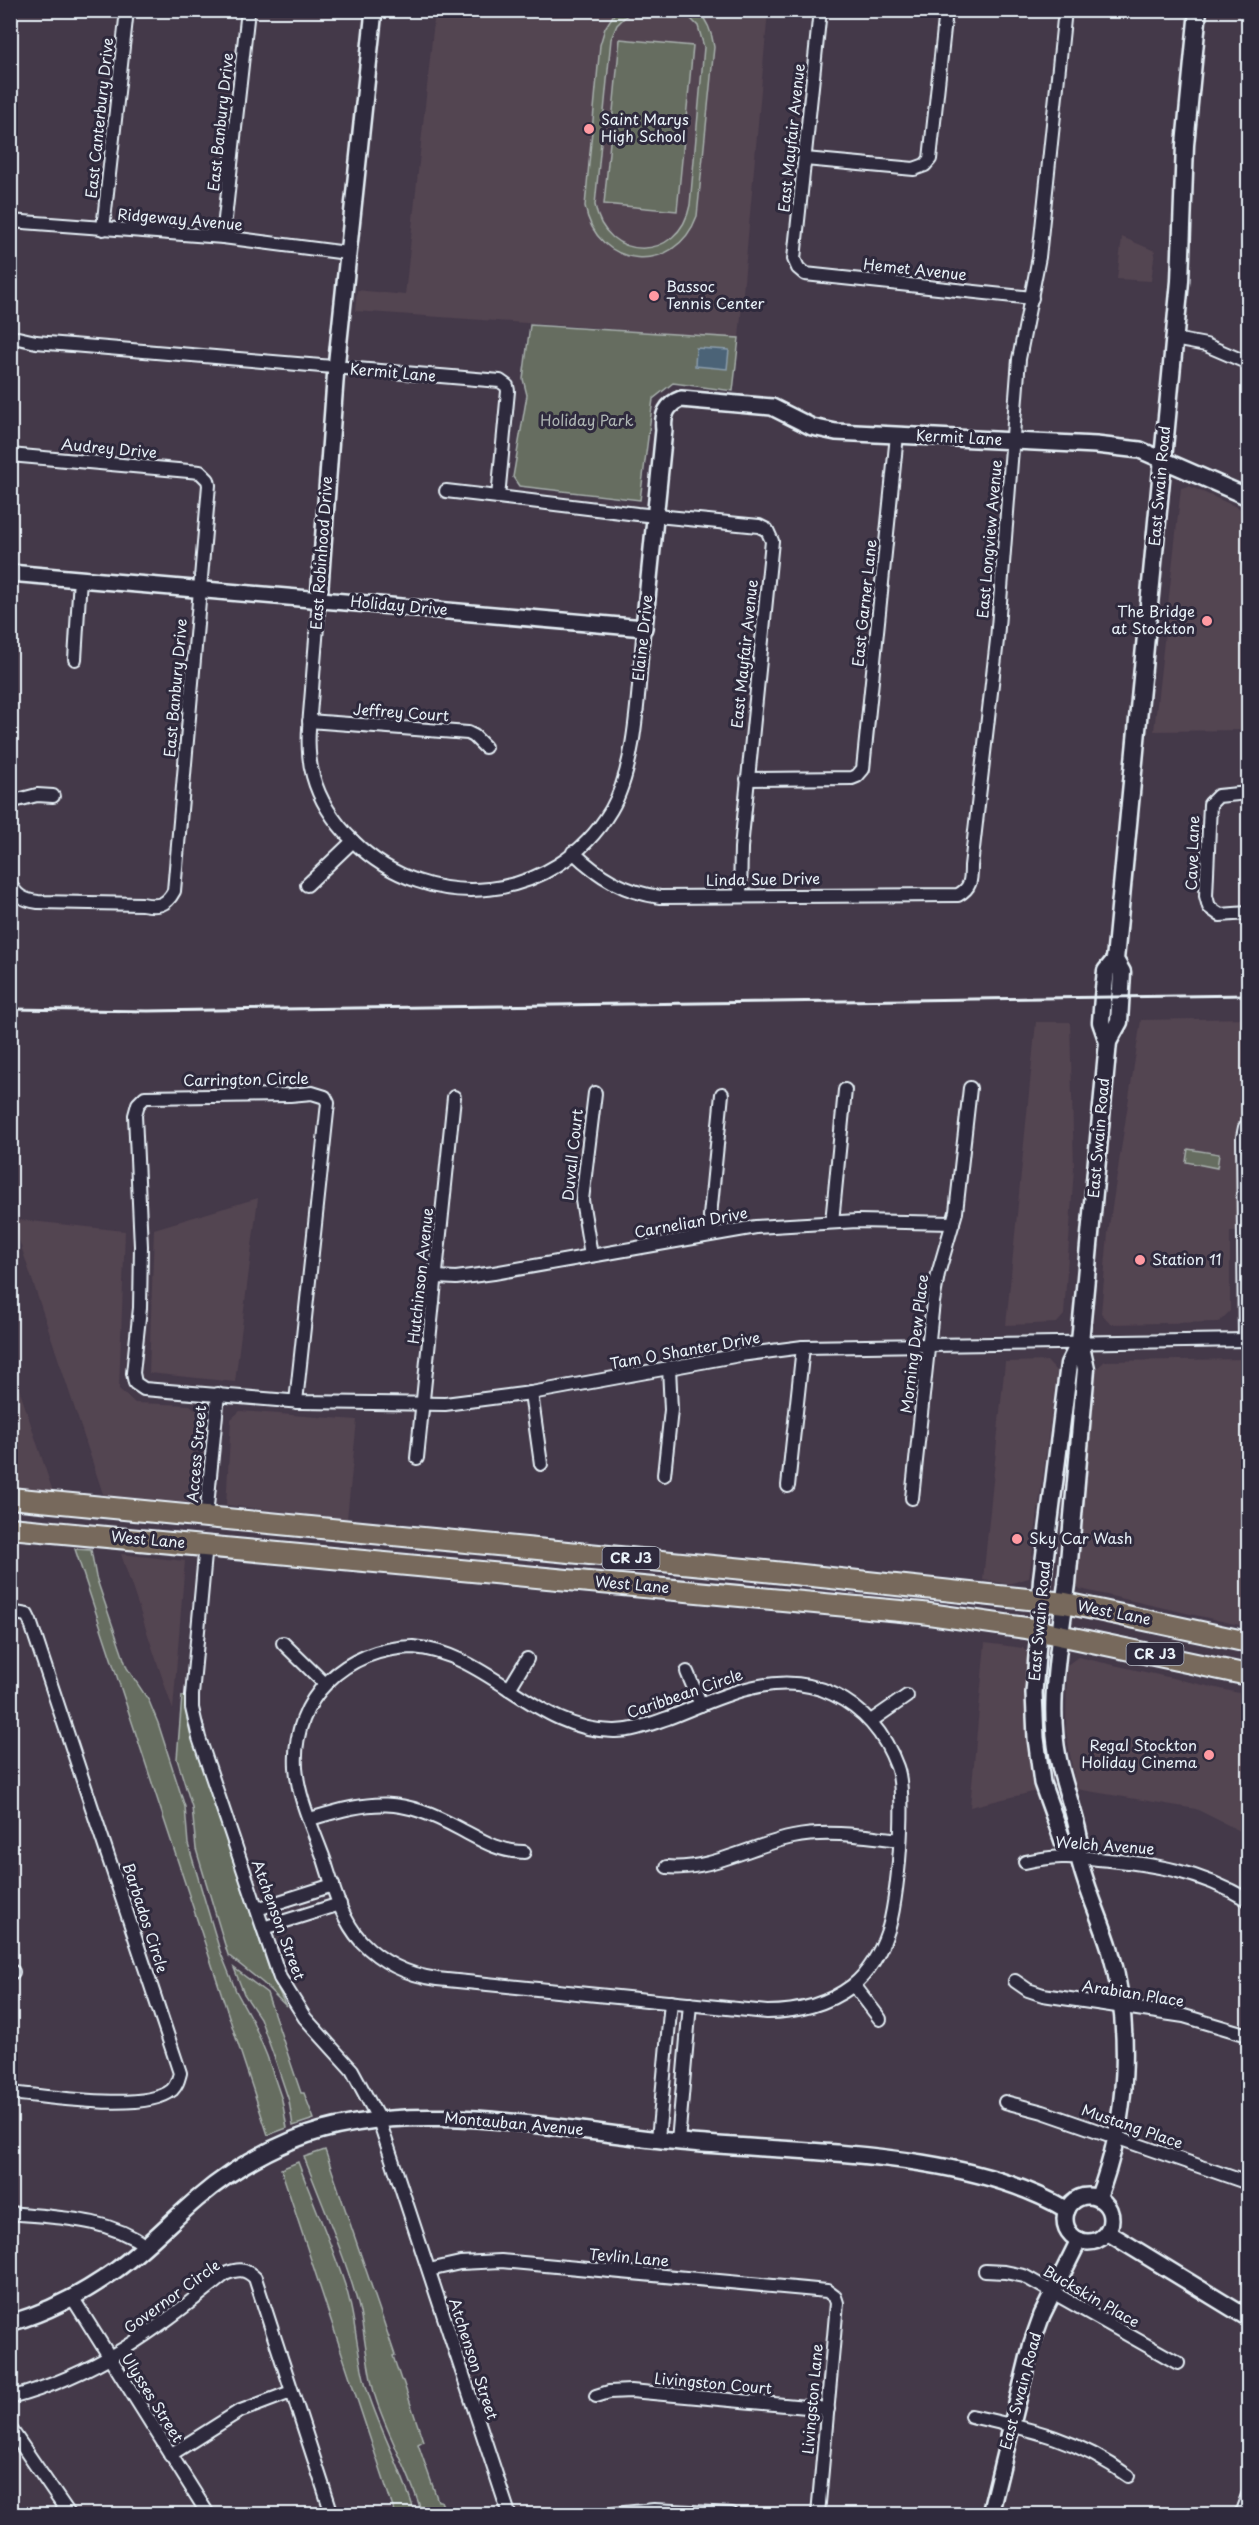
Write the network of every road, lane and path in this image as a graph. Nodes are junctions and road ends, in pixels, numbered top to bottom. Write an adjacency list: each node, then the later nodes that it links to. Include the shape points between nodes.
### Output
1 (127, 10): 10 (street, East Canterbury Drive)
2 (248, 10): 11 (street, East Banbury Drive)
3 (374, 10): 12 (street, East Robinhood Drive)
4 (820, 10): 8 (street, East Mayfair Avenue)
5 (945, 10): 8 (street, via 930,159 926,165 914,169)
6 (1065, 10): 14 (street, East Longview Avenue)
7 (1198, 10): 15 (main road, East Swain Road, via 1185,145)
8 (804, 159): 13 (street, East Mayfair Avenue, via 794,259)
9 (10, 221): 10 (street, Ridgeway Avenue)
10 (103, 229): 11 (street, Ridgeway Avenue)
11 (223, 237): 12 (street, Ridgeway Avenue)
12 (347, 253): 18 (street, East Robinhood Drive)
13 (798, 268): 14 (street, Hemet Avenue, via 805,274)
14 (1032, 298): 21 (street, East Longview Avenue, via 1019,359)
15 (1174, 339): 17 (street, via 1206,345); 23 (main road, East Swain Road)
16 (10, 341): 18 (street, Kermit Lane, via 18,338)
17 (1248, 363)
18 (336, 368): 26 (street, Kermit Lane, via 496,380 507,386); 32 (street, East Robinhood Drive)
19 (668, 407): 20 (street, Kermit Lane, via 681,399 763,405 823,430); 28 (street, Elaine Drive, via 663,422)
20 (897, 435): 21 (street, Kermit Lane); 37 (street, East Garner Lane, via 863,769 852,778)
21 (1014, 441): 23 (street, Kermit Lane, via 1140,450); 45 (street, East Longview Avenue, via 997,640 971,883)
22 (10, 455): 24 (street, Audrey Drive)
23 (1162, 460): 27 (street, Kermit Lane); 60 (main road, East Swain Road, via 1115,960 1122,972 1119,1022 1108,1042)
24 (205, 475): 31 (street, East Banbury Drive, via 209,484)
25 (446, 491): 26 (street)
26 (498, 496): 28 (street)
27 (1248, 497)
28 (656, 516): 33 (street, Elaine Drive); 37 (street, East Mayfair Avenue, via 759,526 770,534)
29 (10, 573): 30 (street, Holiday Drive)
30 (80, 578): 31 (street, Holiday Drive); 34 (street)
31 (199, 589): 32 (street, Holiday Drive); 43 (street, East Banbury Drive, via 174,891 167,903 156,907 27,901 14,892)
32 (319, 599): 33 (street, Holiday Drive); 35 (street, East Robinhood Drive)
33 (644, 628): 42 (street, Elaine Drive, via 631,753 624,783 610,812)
34 (75, 658)
35 (309, 721): 36 (street, Jeffrey Court, via 468,734); 41 (street, East Robinhood Drive, via 316,788 327,811)
36 (485, 747)
37 (747, 779): 46 (street, East Mayfair Avenue)
38 (1248, 793): 47 (street, Cave Lane, via 1218,796 1210,804 1206,896 1209,907 1220,915)
39 (53, 796): 40 (street, via 37,795)
40 (10, 802)
41 (353, 841): 42 (street, East Robinhood Drive, via 404,877 468,891 530,880); 44 (street)
42 (573, 852): 46 (street, Linda Sue Drive, via 603,878 635,892 660,897)
43 (10, 883)
44 (307, 885)
45 (966, 891): 46 (street, Linda Sue Drive, via 958,895)
46 (740, 895)
47 (1248, 913)
48 (970, 1088): 55 (street, Morning Dew Place)
49 (845, 1090): 54 (street)
50 (595, 1093): 57 (street, Duvall Court, via 582,1200)
51 (722, 1094): 56 (street, via 710,1216)
52 (454, 1097): 58 (street, Hutchinson Avenue)
53 (1248, 1125): 59 (street, via 1243,1137)
54 (832, 1222): 55 (street, Carnelian Drive); 56 (street, Carnelian Drive)
55 (953, 1223): 61 (street, Morning Dew Place, via 938,1274)
56 (713, 1234): 57 (street, Carnelian Drive)
57 (591, 1255): 58 (street, Carnelian Drive, via 494,1273)
58 (437, 1277): 68 (street, Hutchinson Avenue)
59 (1247, 1340): 60 (street, Tam O Shanter Drive)
60 (1080, 1342): 61 (street, Tam O Shanter Drive); 78 (main road, East Swain Road, via 1069,1364); 79 (main road, East Swain Road, via 1086,1370)
61 (929, 1344): 62 (street, Tam O Shanter Drive); 74 (street, Morning Dew Place)
62 (803, 1347): 63 (street, Tam O Shanter Drive); 72 (street)
63 (669, 1367): 65 (street, Tam O Shanter Drive); 71 (street, via 671,1410)
64 (133, 1378): 66 (street, Tam O Shanter Drive, via 144,1389); 67 (street, Carrington Circle, via 140,1308 135,1115 138,1104 150,1096 320,1094 329,1106)
65 (531, 1393): 68 (street, Tam O Shanter Drive); 70 (street)
66 (218, 1394): 67 (street, Tam O Shanter Drive); 75 (street, Access Street)
67 (296, 1402): 68 (street, Tam O Shanter Drive)
68 (421, 1404): 69 (street, Hutchinson Avenue)
69 (417, 1458)
70 (541, 1464)
71 (664, 1475)
72 (788, 1486)
73 (10, 1498): 75 (main road, West Lane / CR J3)
74 (912, 1498)
75 (206, 1517): 78 (main road, West Lane / CR J3)
76 (10, 1528): 77 (main road, West Lane / CR J3)
77 (206, 1545): 81 (main road, West Lane / CR J3, via 910,1612); 102 (street, Atchenson Street, via 192,1708)
78 (1041, 1601): 79 (main road, West Lane / CR J3); 81 (main road, East Swain Road)
79 (1065, 1603): 82 (main road, East Swain Road); 84 (main road, West Lane / CR J3)
80 (10, 1612): 111 (street, Barbados Circle, via 27,1615 30,1621 180,2073 170,2092 129,2102)
81 (1039, 1631): 82 (main road, West Lane / CR J3); 96 (street, East Swain Road, via 1034,1693 1042,1783 1065,1846)
82 (1060, 1635): 87 (main road, West Lane / CR J3); 96 (street, East Swain Road, via 1054,1724 1058,1758 1080,1839)
83 (283, 1642): 88 (street)
84 (1248, 1642)
85 (527, 1659): 89 (street)
86 (687, 1672): 91 (street)
87 (1248, 1675)
88 (324, 1683): 89 (street, Caribbean Circle, via 368,1656 413,1647 462,1660); 93 (street, Caribbean Circle, via 308,1710 297,1748 300,1788)
89 (509, 1689): 91 (street, Caribbean Circle, via 563,1721 604,1731 642,1728)
90 (907, 1696): 92 (street)
91 (701, 1705): 92 (street, Caribbean Circle, via 765,1684 797,1684 834,1694)
92 (871, 1721): 94 (street, Caribbean Circle, via 897,1767 901,1785)
93 (310, 1819): 95 (street, via 364,1804 402,1804 440,1818 493,1846); 99 (street, Caribbean Circle)
94 (900, 1840): 98 (street, via 814,1833 689,1868); 105 (street, Caribbean Circle, via 888,1932 872,1964)
95 (524, 1852)
96 (1078, 1856): 97 (street, Welch Avenue); 100 (street, Welch Avenue, via 1175,1869 1218,1884); 108 (street, East Swain Road, via 1110,1951)
97 (1025, 1862)
98 (668, 1867)
99 (333, 1885): 101 (street, Caribbean Circle); 102 (street)
100 (1248, 1900)
101 (340, 1904): 103 (street); 106 (street, Caribbean Circle, via 360,1940 381,1959 409,1973)
102 (257, 1909): 103 (street, Atchenson Street)
103 (262, 1928): 113 (street, Atchenson Street, via 280,1978 294,2002 352,2070)
104 (1014, 1981): 108 (street, Arabian Place, via 1043,1995)
105 (854, 1985): 107 (street, Caribbean Circle, via 818,2004 784,2012); 109 (street)
106 (671, 2002): 107 (street, Caribbean Circle); 114 (street)
107 (690, 2004): 116 (street)
108 (1121, 2007): 110 (street, Arabian Place, via 1184,2016); 115 (street, East Swain Road, via 1124,2068)
109 (880, 2019)
110 (1248, 2035)
111 (10, 2092)
112 (1005, 2102): 115 (street, Mustang Place)
113 (379, 2120): 114 (street, Montauban Avenue, via 460,2118); 123 (street, Montauban Avenue, via 318,2131 268,2152 221,2180); 124 (street, Atchenson Street)
114 (658, 2139): 116 (street, Montauban Avenue)
115 (1117, 2139): 117 (street, Mustang Place); 118 (street, East Swain Road)
116 (678, 2142): 119 (street, Montauban Avenue, via 879,2158 952,2169 1007,2183)
117 (1248, 2183)
118 (1098, 2198): 119 (street, via 1077,2199); 121 (street, via 1109,2209)
119 (1067, 2210): 122 (street, via 1066,2224)
120 (10, 2213): 123 (street, via 93,2222 122,2231)
121 (1107, 2232): 122 (street, via 1095,2241); 129 (street)
122 (1079, 2240): 127 (street, East Swain Road)
123 (146, 2246): 128 (street, Montauban Avenue, via 118,2269)
124 (429, 2270): 126 (street, Tevlin Lane, via 460,2263 501,2261); 146 (street, Atchenson Street)
125 (985, 2271): 127 (street, Buckskin Place, via 1024,2276)
126 (827, 2290): 136 (street, Livingston Lane, via 837,2303)
127 (1053, 2292): 132 (street, Buckskin Place); 138 (street, East Swain Road, via 1032,2343)
128 (72, 2297): 130 (street, Montauban Avenue); 131 (street, Ulysses Street)
129 (1248, 2318)
130 (10, 2323)
131 (109, 2359): 133 (street, Governor Circle, via 154,2331 225,2274 247,2271 255,2278); 135 (street, Governor Circle, via 58,2383); 140 (street, Ulysses Street)
132 (1178, 2363)
133 (291, 2392): 140 (street, via 238,2412); 145 (street, Governor Circle)
134 (596, 2396): 136 (street, Livingston Court, via 631,2391)
135 (10, 2398)
136 (828, 2409): 149 (street, Livingston Lane)
137 (971, 2416): 138 (street)
138 (1011, 2424): 141 (street, via 1071,2442); 150 (street, East Swain Road)
139 (10, 2428): 143 (street)
140 (170, 2455): 144 (street, Ulysses Street)
141 (1128, 2476)
142 (1248, 2495): 151 (street)
143 (69, 2514)
144 (208, 2514)
145 (332, 2514)
146 (509, 2514)
147 (614, 2514): 148 (street, via 654,2510)
148 (732, 2514)
149 (818, 2514)
150 (990, 2514)
151 (1240, 2514)

